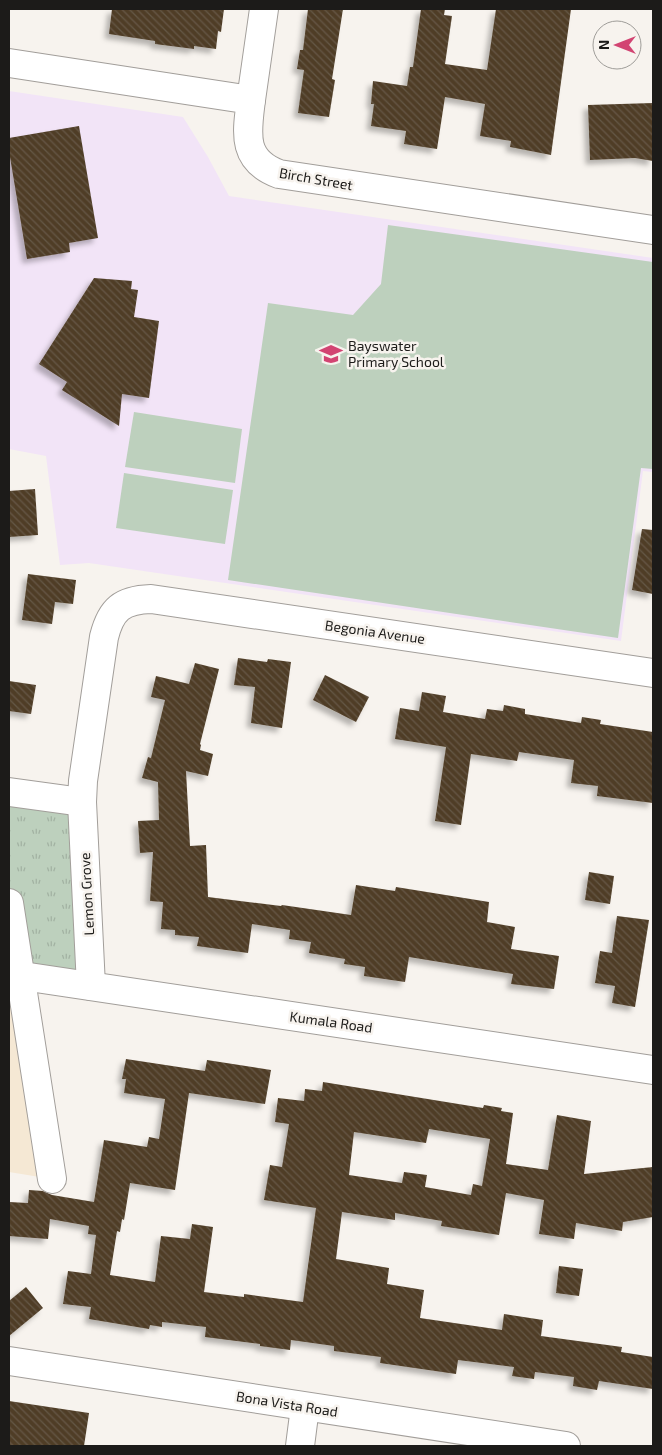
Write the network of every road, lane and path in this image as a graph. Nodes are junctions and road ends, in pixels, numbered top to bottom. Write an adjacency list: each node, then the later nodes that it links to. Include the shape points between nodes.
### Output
1 (264, 9): 3 (street, Birch Street)
2 (9, 63): 3 (street)
3 (250, 100): 4 (street, Birch Street, via 249,146 257,161 279,174)
4 (653, 230)
5 (107, 625): 6 (street, Begonia Avenue, via 112,614 125,603 151,599); 8 (street, Lemon Grove, via 85,761)
6 (653, 673)
7 (9, 792): 8 (street)
8 (82, 802): 11 (street, Lemon Grove)
9 (9, 902): 10 (street)
10 (14, 975): 11 (street, Kumala Road); 13 (street)
11 (91, 986): 12 (street, Kumala Road)
12 (653, 1070)
13 (52, 1179)
14 (9, 1361): 15 (street, Bona Vista Road)
15 (305, 1407): 16 (street); 17 (street, Bona Vista Road)
16 (300, 1446)
17 (566, 1446)

